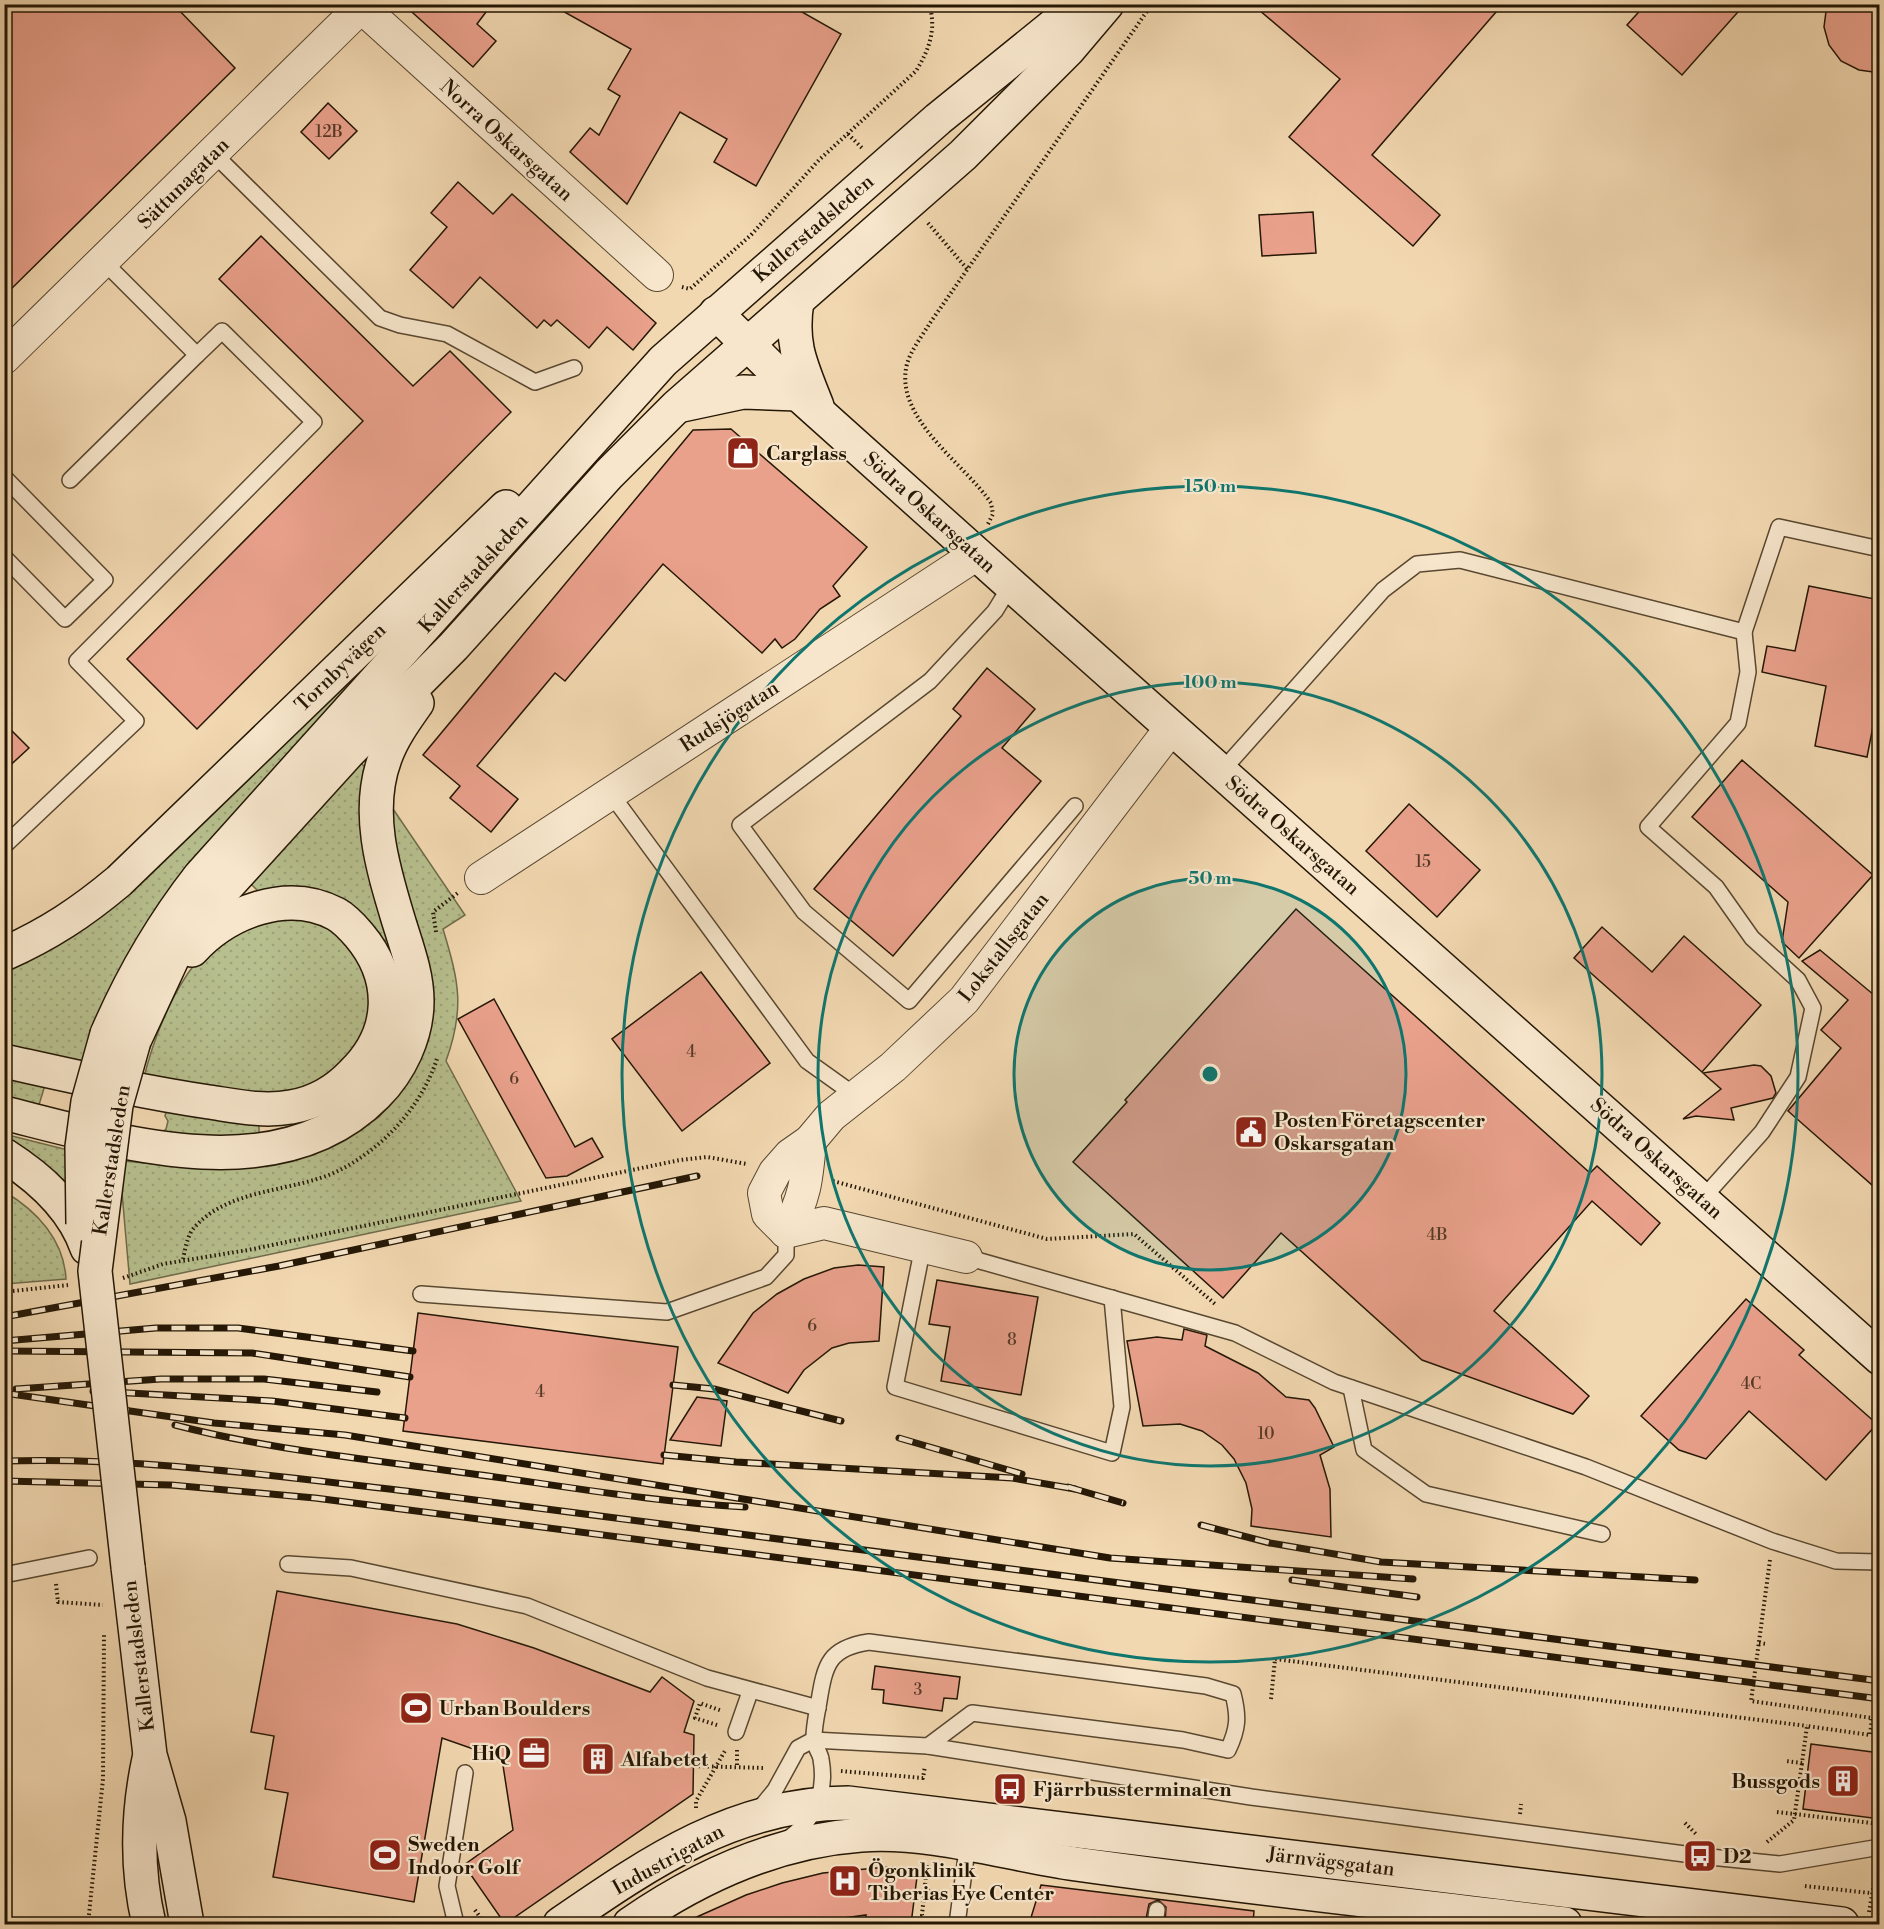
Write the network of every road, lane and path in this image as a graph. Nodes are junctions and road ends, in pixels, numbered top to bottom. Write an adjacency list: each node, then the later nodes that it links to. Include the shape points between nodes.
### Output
1 (929, 4): 10 (path, via 932,33 927,54 916,71 819,160 751,235 690,289)
2 (1080, 4): 12 (main road, Kallerstadsleden, via 938,119)
3 (1107, 4): 11 (main road, Kallerstadsleden, via 1068,50 963,155)
4 (1152, 4): 9 (path)
5 (359, 6): 6 (street, Sättunagatan); 10 (street, Norra Oskarsgatan)
6 (213, 153): 8 (street, Sättunagatan); 17 (lane, via 380,318 447,334 535,382)
7 (920, 214): 9 (path)
8 (103, 261): 14 (lane); 15 (street, Sättunagatan)
9 (968, 270): 23 (path, via 916,346 907,365 907,382 910,402 920,421 991,503 993,514)
10 (657, 274)
11 (797, 301): 13 (main road, Kallerstadsleden); 18 (main road, via 793,337)
12 (716, 313): 13 (main road, Södra Oskarsgatan); 16 (main road, Kallerstadsleden)
13 (748, 344): 18 (main road, Södra Oskarsgatan); 19 (main road, Kallerstadsleden)
14 (197, 356): 21 (lane); 32 (lane, via 222,331 314,422 77,661 136,721)
15 (4, 358)
16 (663, 361): 34 (main road, Tornbyvägen, via 568,447 119,880 81,913); 36 (main road, Kallerstadsleden, via 200,876 149,947 126,989)
17 (574, 368)
18 (809, 403): 19 (main road, via 743,392); 23 (main road, Södra Oskarsgatan)
19 (677, 406): 27 (main road, Kallerstadsleden, via 609,474)
20 (4, 477): 24 (lane, via 105,580 64,619)
21 (70, 480)
22 (1880, 549): 26 (lane, via 1779,527)
23 (973, 550): 25 (main road, Södra Oskarsgatan); 30 (street, Rudsjögatan)
24 (4, 557)
25 (1011, 585): 28 (main road, Södra Oskarsgatan); 31 (lane, via 994,611 930,681 740,825 804,912 909,1001)
26 (1744, 632): 29 (lane, via 1460,560 1418,564 1383,590); 44 (lane, via 1748,672 1738,723 1648,827 1716,887 1752,938 1798,980 1813,1008 1798,1077 1762,1132)
27 (454, 646): 35 (main road, Kallerstadsleden, via 349,752 219,895 180,942); 39 (main road, via 399,729 385,758 376,797 386,878 414,973 417,1002 413,1032 403,1059 367,1105 316,1135 252,1151 209,1154 157,1148)
28 (1171, 728): 29 (main road, Södra Oskarsgatan); 38 (street, Lokstallsgatan, via 964,1000)
29 (1221, 772): 44 (main road, Södra Oskarsgatan)
30 (611, 794): 33 (street, Rudsjögatan); 38 (lane, via 807,1061)
31 (1075, 806)
32 (4, 846)
33 (481, 878)
34 (4, 954)
35 (153, 997): 36 (main road, Kallerstadsleden); 37 (main road, via 195,946 221,925 253,909 294,903 336,914 353,928 369,947 387,992 378,1041 364,1063 320,1099 291,1107 263,1109 173,1096)
36 (120, 1038): 46 (main road, Kallerstadsleden, bridge, via 88,1102 82,1147); 50 (main road, Kallerstadsleden, bridge, via 116,1105)
37 (4, 1061)
38 (856, 1096): 40 (street, Lokstallsgatan, via 831,1116)
39 (4, 1113)
40 (810, 1141): 42 (street, Lokstallsgatan); 43 (street)
41 (4, 1155): 46 (main road, via 43,1183 65,1206)
42 (775, 1172): 45 (street, Lokstallsgatan, via 764,1193 768,1214); 49 (path, via 707,1157 680,1160 248,1250)
43 (807, 1176): 45 (street, via 800,1207); 53 (path, via 1047,1239 1134,1234 1228,1316)
44 (1703, 1198): 54 (main road, Södra Oskarsgatan)
45 (786, 1232): 47 (street, via 824,1223); 51 (lane, via 786,1255 766,1277 667,1312)
46 (83, 1236): 50 (main road, Kallerstadsleden)
47 (923, 1246): 48 (street); 52 (lane, via 895,1387 1112,1453 1122,1407)
48 (966, 1257): 52 (lane)
49 (183, 1260)
50 (95, 1271): 77 (main road, Kallerstadsleden, bridge)
51 (421, 1294)
52 (1112, 1298): 53 (lane)
53 (1235, 1334): 55 (lane)
54 (1878, 1356)
55 (1351, 1388): 56 (lane, via 1364,1450 1426,1494); 57 (lane, via 1586,1467)
56 (1602, 1534)
57 (1772, 1541): 59 (lane, via 1836,1561); 67 (path)
58 (89, 1558): 61 (lane)
59 (1880, 1562)
60 (288, 1563): 69 (lane, via 351,1568 527,1606)
61 (4, 1575)
62 (103, 1596): 64 (path)
63 (58, 1602): 64 (path)
64 (103, 1605): 65 (path)
65 (104, 1616)
66 (104, 1628): 106 (path, via 103,1779)
67 (1758, 1643): 68 (path); 73 (path, via 1751,1701 1872,1718 1870,1735)
68 (1766, 1644)
69 (750, 1692): 71 (lane); 72 (lane)
70 (1271, 1699): 73 (path, via 1275,1659)
71 (818, 1708): 74 (lane); 75 (lane, via 824,1670 830,1659 855,1644 869,1641 1206,1686 1233,1695 1239,1717 1228,1750 1183,1740 972,1713)
72 (738, 1725): 72 (path, via 695,1718 700,1703)
73 (1807, 1726): 79 (path)
74 (813, 1740): 75 (lane); 85 (lane, via 821,1757); 88 (lane, via 798,1748 775,1790)
75 (928, 1746): 96 (lane, via 1251,1797 1700,1856 1780,1864)
76 (725, 1750): 81 (path)
77 (150, 1755): 107 (main road, Kallerstadsleden, via 141,1800 138,1847); 108 (main road, Kallerstadsleden, via 169,1821)
78 (1786, 1761): 79 (path)
79 (1802, 1763): 87 (path)
80 (694, 1766): 81 (path)
81 (715, 1768): 82 (path); 84 (path)
82 (768, 1768)
83 (465, 1773): 104 (lane, via 447,1886)
84 (696, 1800)
85 (819, 1803): 88 (main road, Industrigatan); 89 (main road, Järnvägsgatan); 95 (lane, via 804,1826)
86 (1777, 1812): 87 (path)
87 (1795, 1814): 91 (path); 94 (path, via 1794,1820)
88 (755, 1815): 109 (main road, Industrigatan, via 705,1834)
89 (998, 1819): 93 (lane); 114 (main road, Järnvägsgatan)
90 (1685, 1823): 92 (path)
91 (1880, 1824)
92 (1700, 1839)
93 (970, 1845): 95 (main road, Järnvägsgatan, via 919,1837 860,1835); 112 (lane); 113 (main road, Järnvägsgatan, via 1076,1864)
94 (1761, 1847)
95 (769, 1853): 110 (main road, Järnvägsgatan, via 691,1886)
96 (1879, 1855): 101 (path)
97 (927, 1864): 99 (path)
98 (1805, 1886): 101 (path)
99 (924, 1890): 100 (path); 111 (path, via 922,1915)
100 (940, 1892)
101 (1872, 1893): 102 (path)
102 (1880, 1894)
103 (35, 1921): 105 (path, via 64,1919)
104 (457, 1923)
105 (80, 1924)
106 (88, 1924)
107 (149, 1924)
108 (187, 1924)
109 (560, 1924)
110 (630, 1924)
111 (929, 1924)
112 (957, 1924)
113 (1565, 1924)
114 (1842, 1924)

